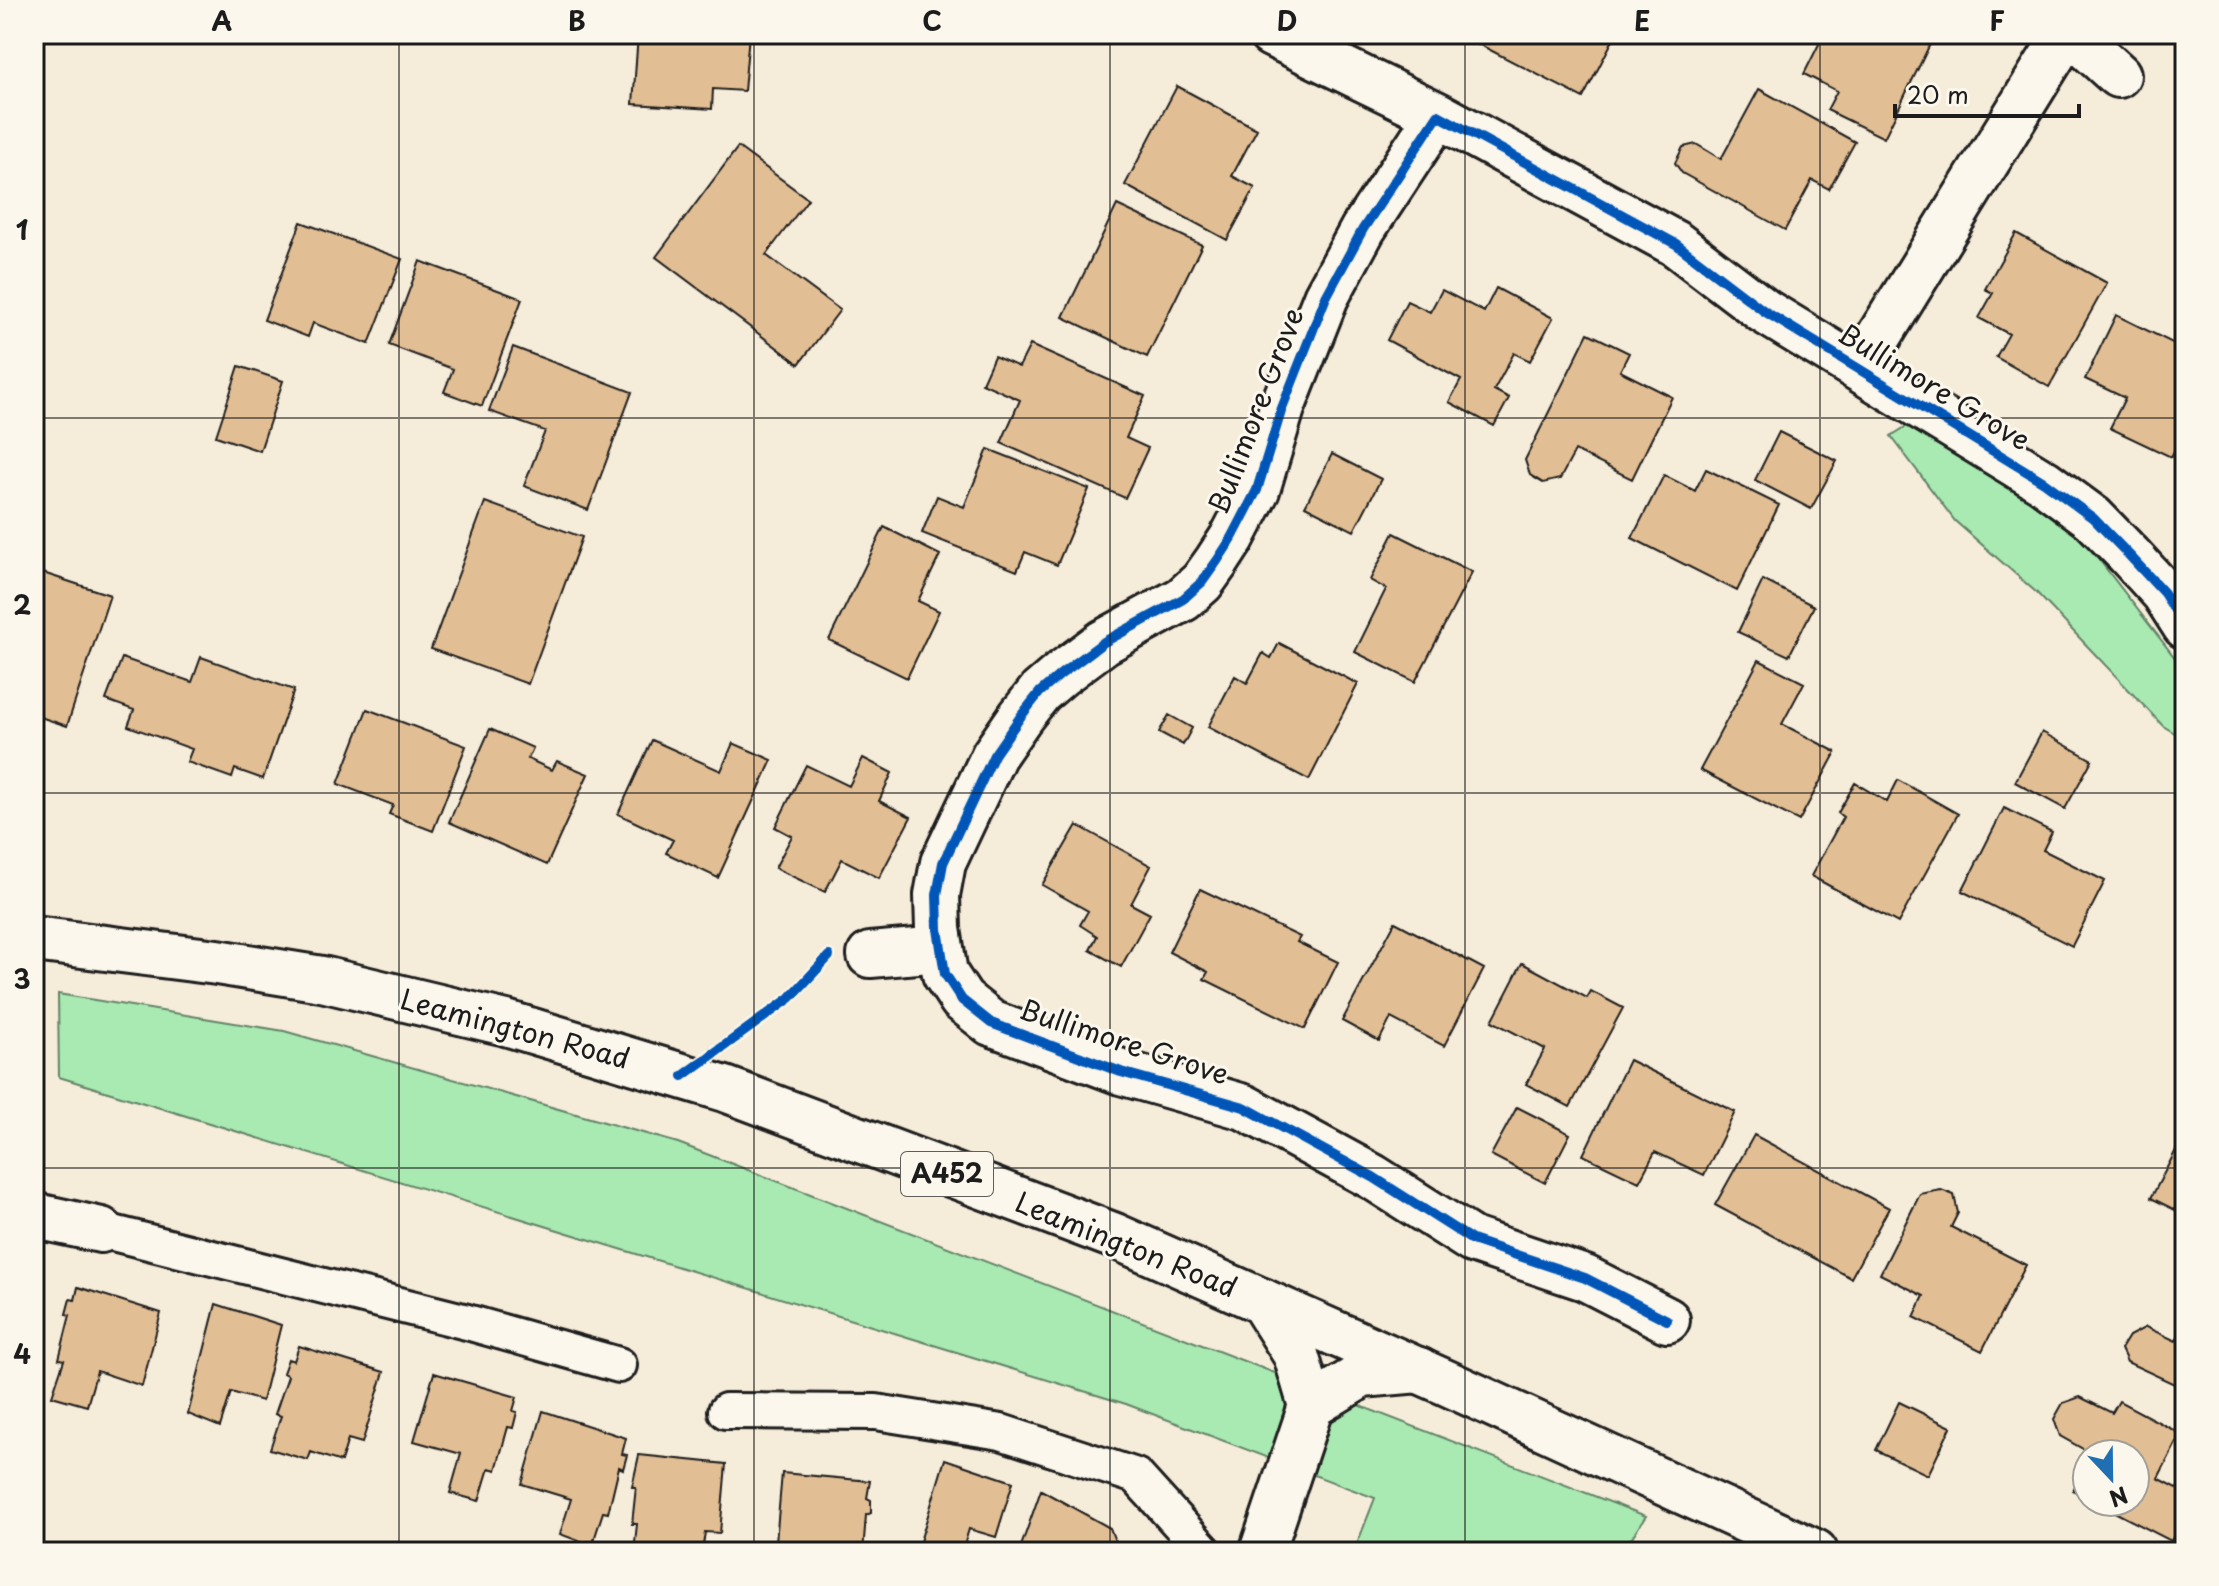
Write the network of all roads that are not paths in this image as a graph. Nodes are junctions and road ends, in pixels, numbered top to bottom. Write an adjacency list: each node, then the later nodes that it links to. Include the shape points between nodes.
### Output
1 (1271, 34): 5 (street, Bullimore Grove)
2 (2066, 34): 6 (street, Bullimore Grove)
3 (2073, 34): 4 (street)
4 (2118, 75)
5 (1438, 115): 6 (street, Bullimore Grove, via 1676,244 1764,311); 9 (street, Bullimore Grove, via 1363,229 1326,297 1282,408 1257,490 1217,561 1183,599 1104,642 1040,692 994,755 943,863 937,895)
6 (1859, 369): 7 (street, Bullimore Grove, via 2044,482 2093,518 2164,593)
7 (2185, 626)
8 (34, 939): 13 (street, Leamington Road / A452, via 322,979 520,1028 683,1076 1115,1236)
9 (941, 949): 10 (street); 14 (street, Bullimore Grove, via 945,974 962,1000 991,1023 1121,1072 1244,1107 1373,1177 1472,1240 1585,1278)
10 (870, 955)
11 (36, 1221): 12 (street)
12 (101, 1230): 15 (lane)
13 (1262, 1301): 16 (street, Leamington Road / A452); 17 (street, via 1296,1355)
14 (1667, 1320)
15 (619, 1365)
16 (1419, 1370): 17 (street, via 1362,1375); 21 (street, Leamington Road / A452)
17 (1311, 1406): 20 (street)
18 (726, 1411): 19 (lane, via 876,1412 1001,1432 1136,1476)
19 (1205, 1552)
20 (1262, 1552)
21 (1815, 1552)

